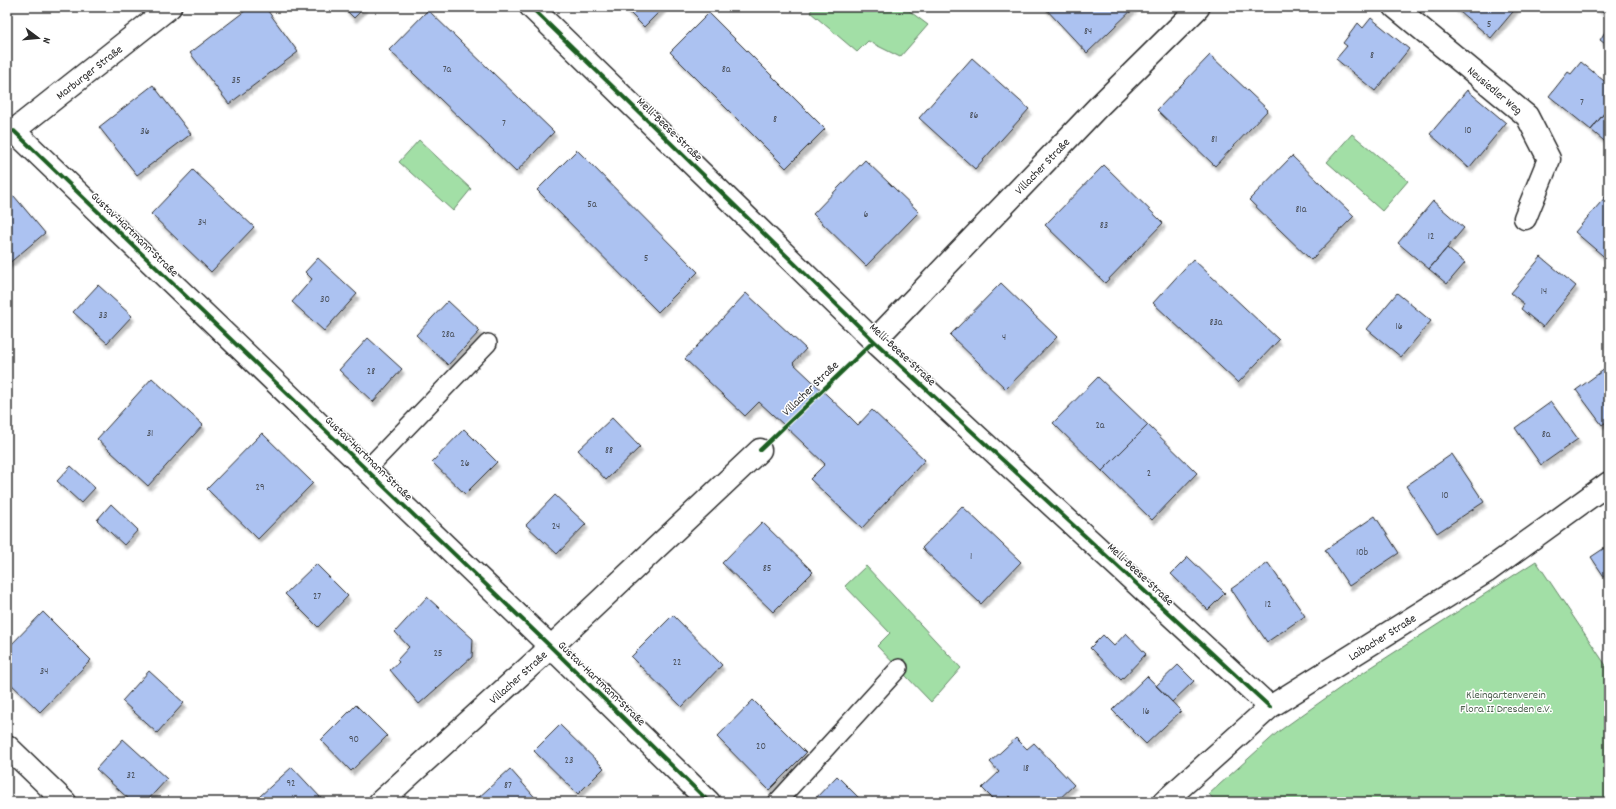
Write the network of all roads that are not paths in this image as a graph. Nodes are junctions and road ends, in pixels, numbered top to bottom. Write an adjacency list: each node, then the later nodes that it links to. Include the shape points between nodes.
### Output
1 (170, 7): 5 (street, Marburger Straße)
2 (531, 7): 7 (street, Melli-Beese-Straße)
3 (1396, 7): 6 (street, Neusiedler Weg, via 1527,116 1549,159)
4 (1198, 8): 7 (street, Villacher Straße, via 1097,108)
5 (10, 133): 10 (street, Gustav-Hartmann-Straße)
6 (1525, 218)
7 (874, 341): 14 (street, Melli-Beese-Straße)
8 (488, 343): 10 (lane)
9 (760, 450): 12 (street, Villacher Straße)
10 (366, 470): 12 (street, Gustav-Hartmann-Straße)
11 (1609, 484): 14 (street, Laibacher Straße, via 1486,572)
12 (551, 647): 17 (street, Villacher Straße); 18 (street, Gustav-Hartmann-Straße)
13 (899, 668): 19 (lane)
14 (1270, 707): 20 (street, Laibacher Straße)
15 (7, 746): 16 (street)
16 (65, 802)
17 (380, 802)
18 (709, 802)
19 (777, 802)
20 (1164, 802)

